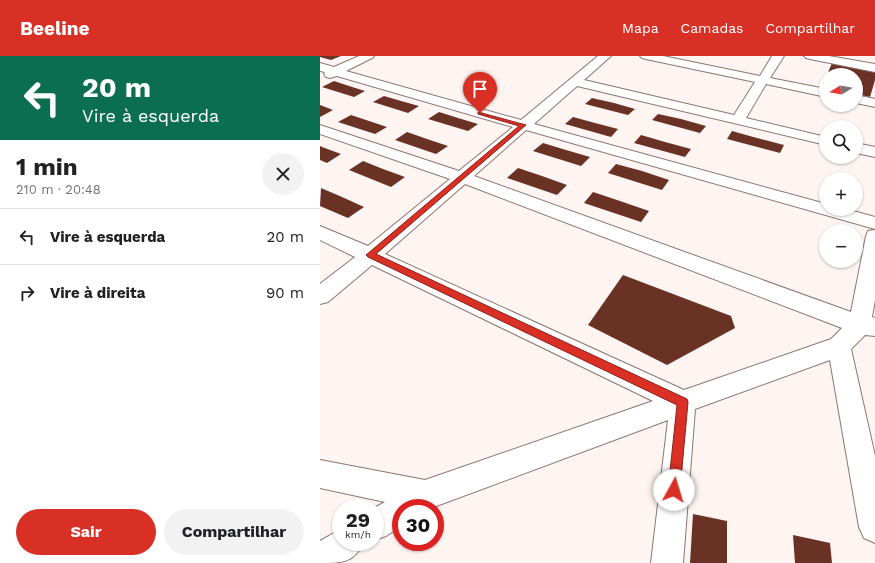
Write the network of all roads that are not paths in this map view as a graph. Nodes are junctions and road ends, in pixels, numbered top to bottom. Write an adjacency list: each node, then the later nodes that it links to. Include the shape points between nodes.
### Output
1 (368, 56): 8 (street)
2 (605, 56): 11 (street)
3 (646, 56): 10 (street)
4 (778, 56): 10 (street)
5 (810, 56): 7 (street)
6 (320, 67): 8 (street)
7 (875, 68)
8 (336, 71): 9 (street); 16 (street)
9 (320, 79)
10 (763, 81): 12 (street); 15 (street)
11 (576, 82): 15 (street); 16 (street)
12 (819, 92)
13 (863, 100): 14 (street)
14 (875, 103)
15 (737, 121): 18 (street)
16 (523, 125): 21 (street); 22 (street)
17 (320, 129): 21 (street)
18 (819, 139)
19 (863, 149): 20 (street)
20 (875, 152)
21 (463, 178): 25 (street); 27 (street)
22 (875, 223)
23 (320, 232): 25 (street)
24 (875, 236): 27 (street)
25 (370, 255): 26 (street); 29 (street)
26 (320, 296)
27 (868, 326): 28 (street)
28 (839, 346): 29 (street); 33 (street)
29 (683, 402): 32 (street); 36 (street)
30 (320, 474): 31 (street)
31 (395, 499)
32 (423, 499)
33 (874, 512)
34 (334, 551): 35 (street)
35 (320, 561)
36 (667, 563)

